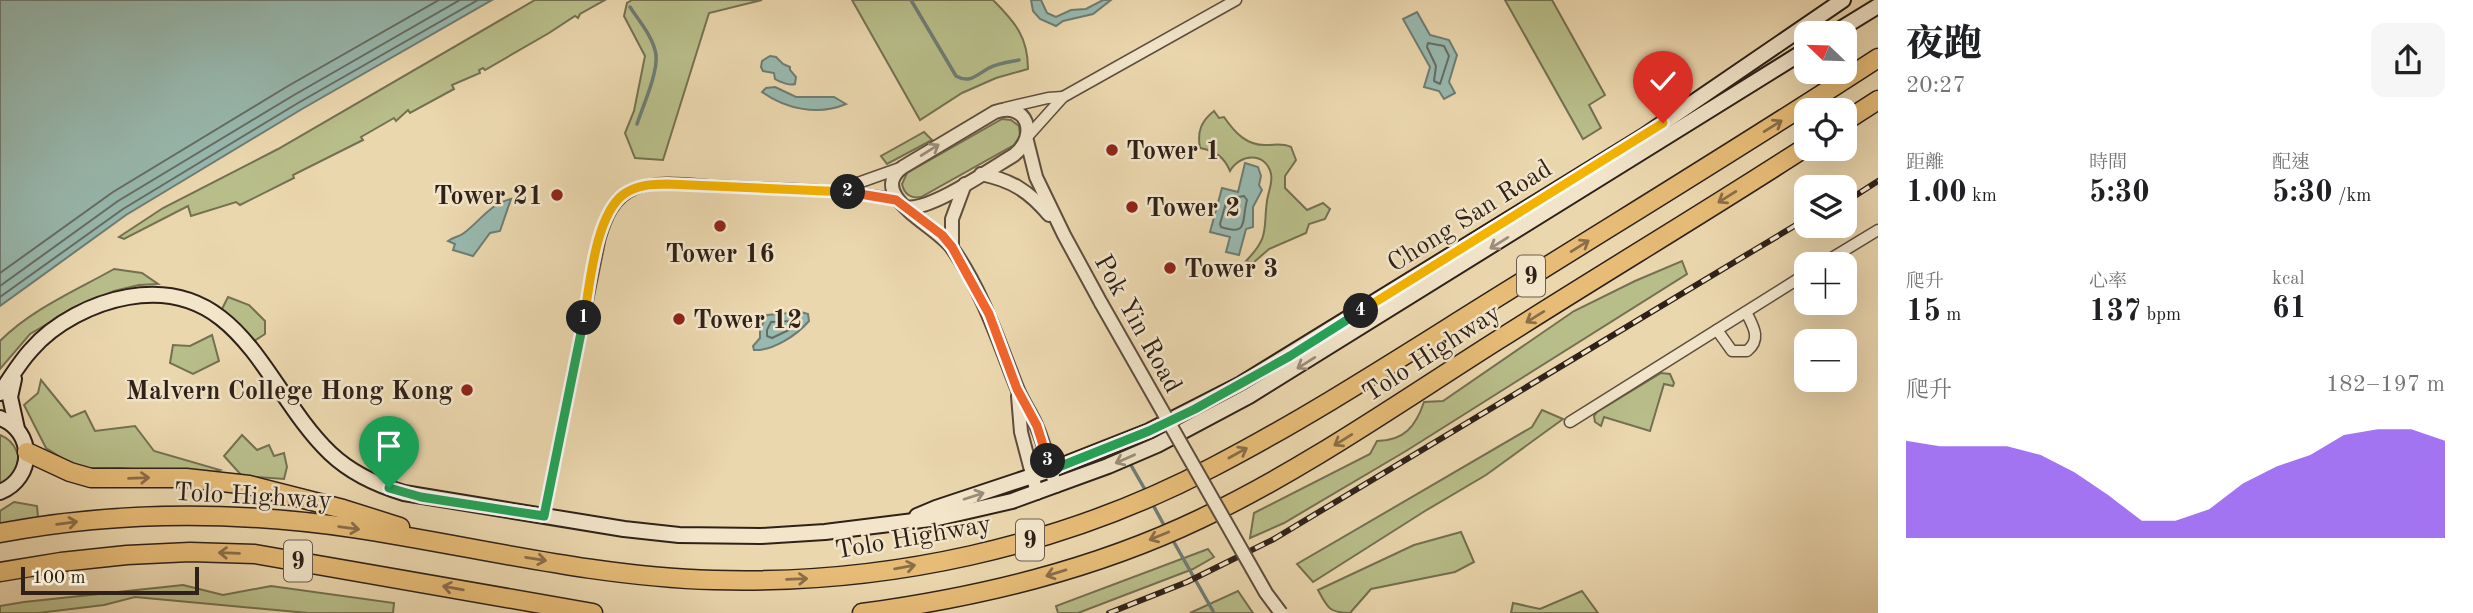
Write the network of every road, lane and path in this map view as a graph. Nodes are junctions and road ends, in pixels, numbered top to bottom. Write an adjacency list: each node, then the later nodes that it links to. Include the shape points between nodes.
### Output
1 (1236, 0): 7 (street)
2 (1843, 0): 32 (main road, Chong San Road, via 1663,123 1261,373 1149,431)
3 (1878, 6): 4 (main road)
4 (1853, 21)
5 (1794, 58): 34 (main road, Chong San Road, one-way to 34, via 1299,368 1157,444)
6 (1878, 58): 40 (highway, Tolo Highway / 9, one-way to 6, via 649,577 799,579 858,575 951,559 1042,537 1178,484 1269,436)
7 (1063, 97): 9 (street); 11 (street)
8 (1878, 100): 10 (highway)
9 (995, 112): 11 (street, via 1019,114 1027,123); 13 (street, one-way to 9)
10 (1857, 114)
11 (1028, 138): 14 (street, via 1014,155); 19 (street, Pok Yin Road, via 1036,177)
12 (1794, 155): 43 (highway, Tolo Highway / 9, one-way to 43, via 1326,450 1198,520 1121,552 1018,584)
13 (903, 167): 16 (street); 17 (street, via 892,183)
14 (981, 174): 15 (street); 19 (street, Pok Yin Road, via 1023,189)
15 (965, 184): 17 (street, via 931,204 915,208); 20 (street, via 952,219)
16 (837, 191): 17 (street); 37 (street, via 667,184 637,187 623,195 611,209 600,239)
17 (901, 203): 20 (street)
18 (1878, 230): 21 (street)
19 (1063, 235): 44 (street, Pok Yin Road, bridge)
20 (952, 247): 26 (street, via 989,314)
21 (1842, 252)
22 (1794, 282): 23 (street)
23 (1746, 312): 24 (street); 24 (street, via 1756,334 1747,351 1732,351)
24 (1717, 330): 29 (street)
25 (16, 371): 27 (main road, Chong San Road); 30 (main road, via 10,397); 37 (main road, Chong San Road, via 47,334 102,304 151,295 189,302 216,314 237,332 320,442 358,474 404,493)
26 (1017, 389): 32 (street, via 1037,426); 33 (street)
27 (0, 393)
28 (0, 418): 30 (main road)
29 (1570, 422)
30 (17, 429): 31 (main road)
31 (27, 452): 35 (main road, via 19,479); 40 (highway, one-way to 40, via 96,479 186,478 258,486)
32 (1051, 470): 33 (main road, Chong San Road); 34 (street)
33 (1032, 476): 36 (street); 38 (main road, Chong San Road, one-way to 33)
34 (1056, 486): 36 (main road, Chong San Road)
35 (0, 492)
36 (1037, 493): 38 (main road, Chong San Road, via 938,518)
37 (544, 516): 38 (main road, Chong San Road, via 624,529 717,536 821,532)
38 (910, 520)
39 (0, 533): 40 (highway, Tolo Highway / 9, one-way to 40, via 106,519 220,516 325,524)
40 (445, 544)
41 (0, 572): 42 (highway, 9, one-way to 41, via 255,554 127,555)
42 (593, 613)
43 (862, 613)
44 (1281, 613)

